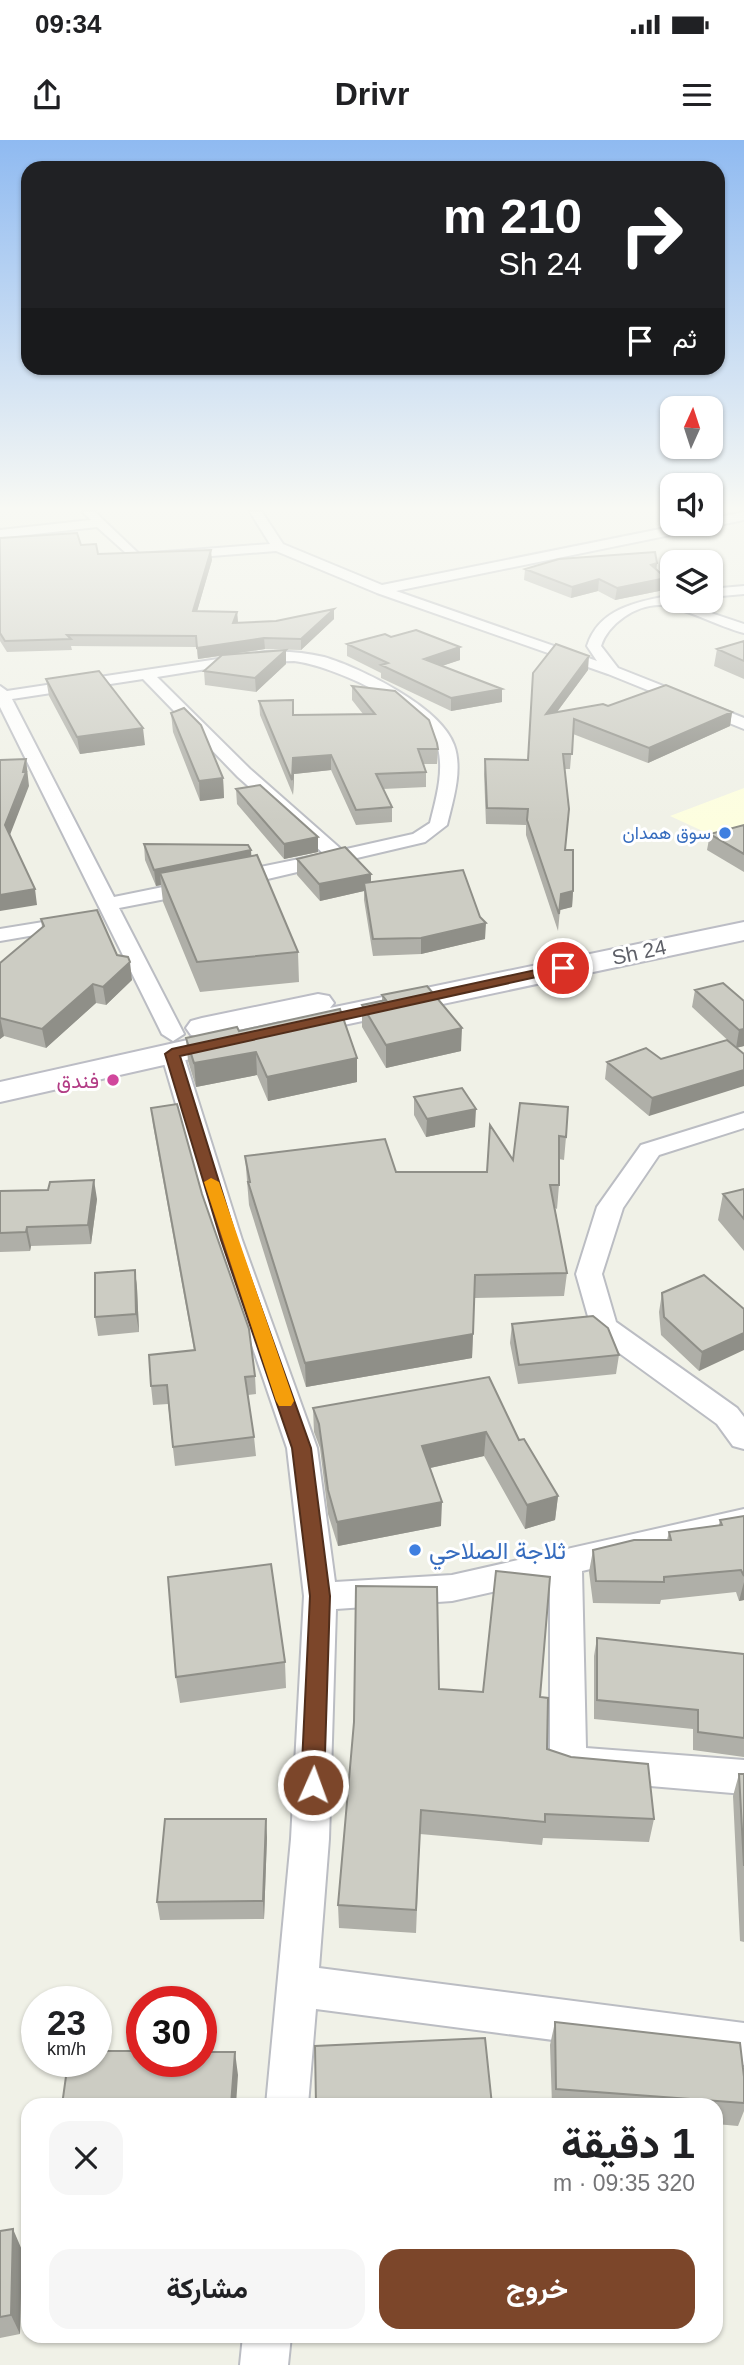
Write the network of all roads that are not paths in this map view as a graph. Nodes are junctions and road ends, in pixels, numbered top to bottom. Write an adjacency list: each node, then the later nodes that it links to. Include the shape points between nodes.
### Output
1 (456, 616): 5 (street)
2 (619, 616): 5 (street, via 598,631 594,646)
3 (709, 616): 4 (street)
4 (744, 629)
5 (613, 671): 8 (street)
6 (146, 674): 7 (street); 9 (street, via 244,773); 9 (street, via 279,656 308,658 339,668 409,704 436,725 450,752 449,781 438,825 419,838)
7 (1, 693): 10 (street)
8 (744, 724)
9 (338, 857): 10 (street)
10 (110, 910): 13 (street); 14 (street)
11 (744, 911): 14 (street, Sh 24)
12 (744, 931): 14 (street, Sh 24)
13 (0, 935)
14 (172, 1044): 15 (street, Sh 24); 16 (street, Sh 24); 21 (street, via 229,1240 302,1448)
15 (0, 1072)
16 (0, 1092)
17 (744, 1120): 18 (street, via 650,1150 610,1207 589,1274 603,1327 726,1416)
18 (744, 1438)
19 (744, 1521): 20 (street)
20 (566, 1562): 21 (street, via 452,1588); 22 (street, via 568,1762)
21 (320, 1596): 23 (street, via 310,1839)
22 (744, 1777)
23 (298, 1986): 24 (street); 25 (street)
24 (744, 2044)
25 (288, 2098)
26 (266, 2343): 27 (street)
27 (264, 2365)

